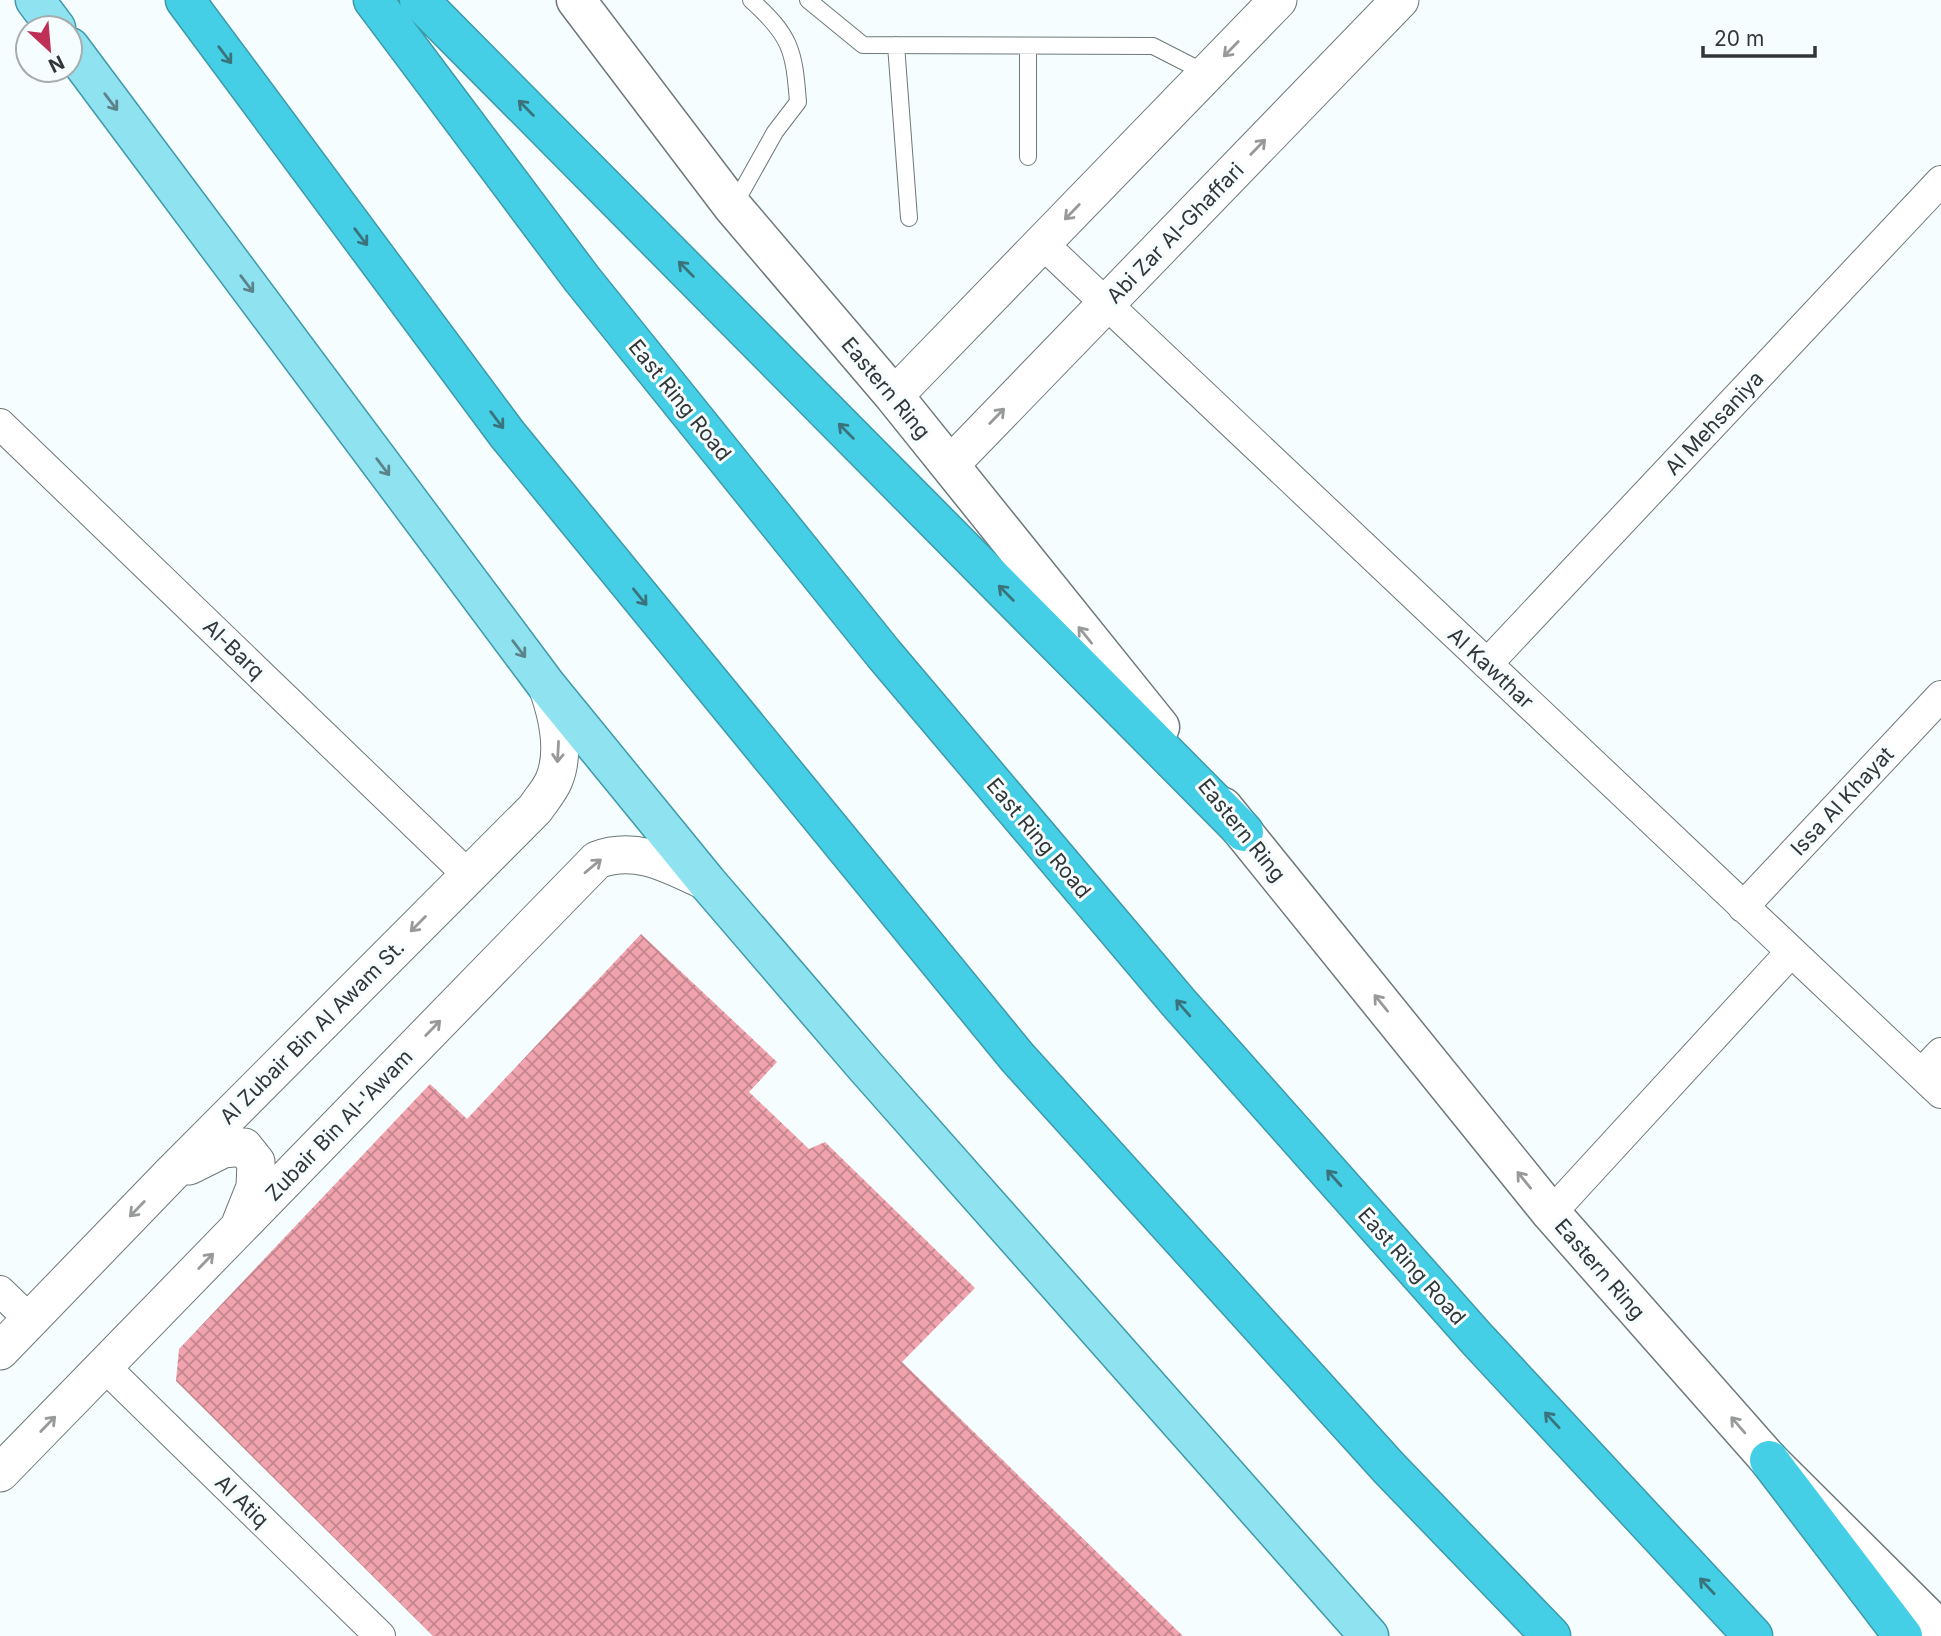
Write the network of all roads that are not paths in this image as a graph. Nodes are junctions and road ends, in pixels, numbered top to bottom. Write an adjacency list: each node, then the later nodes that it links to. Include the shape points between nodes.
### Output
1 (185, 0): 43 (highway, one-way to 43, via 507,434 1017,1057 1389,1468)
2 (373, 0): 44 (highway, East Ring Road, one-way to 2, via 1477,1339 1169,992 883,653 582,279)
3 (419, 0): 25 (highway, one-way to 3)
4 (576, 0): 15 (main road, Eastern Ring)
5 (751, 0): 15 (lane, via 778,28 795,56 798,102 775,132)
6 (808, 0): 9 (lane, via 863,46)
7 (1278, 0): 12 (street, one-way to 12)
8 (1400, 0): 18 (street, Abi Zar Al-Ghaffari, one-way to 8)
9 (896, 45): 10 (lane); 16 (lane)
10 (1028, 46): 12 (lane, via 1153,46 1198,69); 13 (lane)
11 (84, 66): 23 (main road, one-way to 23)
12 (1204, 78): 17 (street, one-way to 17)
13 (1028, 157)
14 (1941, 181): 22 (street, Al Mehsaniya)
15 (733, 207): 19 (main road, Eastern Ring)
16 (909, 218)
17 (1042, 243): 18 (street, Al Kawthar); 19 (street)
18 (1106, 304): 21 (street, Abi Zar Al-Ghaffari, one-way to 18); 22 (street, Al Kawthar)
19 (894, 396): 21 (main road, Eastern Ring)
20 (0, 424): 26 (street, Al-Barq)
21 (950, 465): 25 (main road, Eastern Ring, one-way to 21)
22 (1487, 664): 28 (street, Al Kawthar)
23 (547, 686): 26 (street, Al Zubair Bin Al Awam St., one-way to 26, via 557,714 559,748 554,781 535,809); 27 (main road)
24 (1941, 696): 28 (street, Issa Al Khayat)
25 (1244, 832): 32 (main road, Eastern Ring, one-way to 25)
26 (467, 874): 31 (street, Al Zubair Bin Al Awam St., one-way to 31)
27 (707, 882): 33 (street, Zubair Bin Al-'Awam, one-way to 27, via 597,860 633,853); 42 (main road)
28 (1743, 907): 29 (street, Al Kawthar)
29 (1791, 951): 30 (street, Al Kawthar); 32 (street)
30 (1934, 1074)
31 (170, 1175): 33 (street, via 223,1149 244,1147 256,1162 255,1187); 35 (street, Al Zubair Bin Al Awam St., one-way to 35)
32 (1550, 1213): 38 (main road, Eastern Ring, one-way to 32)
33 (238, 1229): 37 (street, Zubair Bin Al-'Awam, one-way to 33)
34 (0, 1291): 35 (street)
35 (30, 1320): 36 (street, Al Zubair Bin Al Awam St.)
36 (0, 1351)
37 (104, 1366): 39 (street, Zubair Bin Al-'Awam, one-way to 37); 41 (street, Al Atiq)
38 (1769, 1460): 40 (main road, Eastern Ring); 45 (highway)
39 (0, 1473)
40 (1941, 1630)
41 (380, 1636)
42 (1369, 1636)
43 (1551, 1636)
44 (1753, 1636)
45 (1903, 1636)

